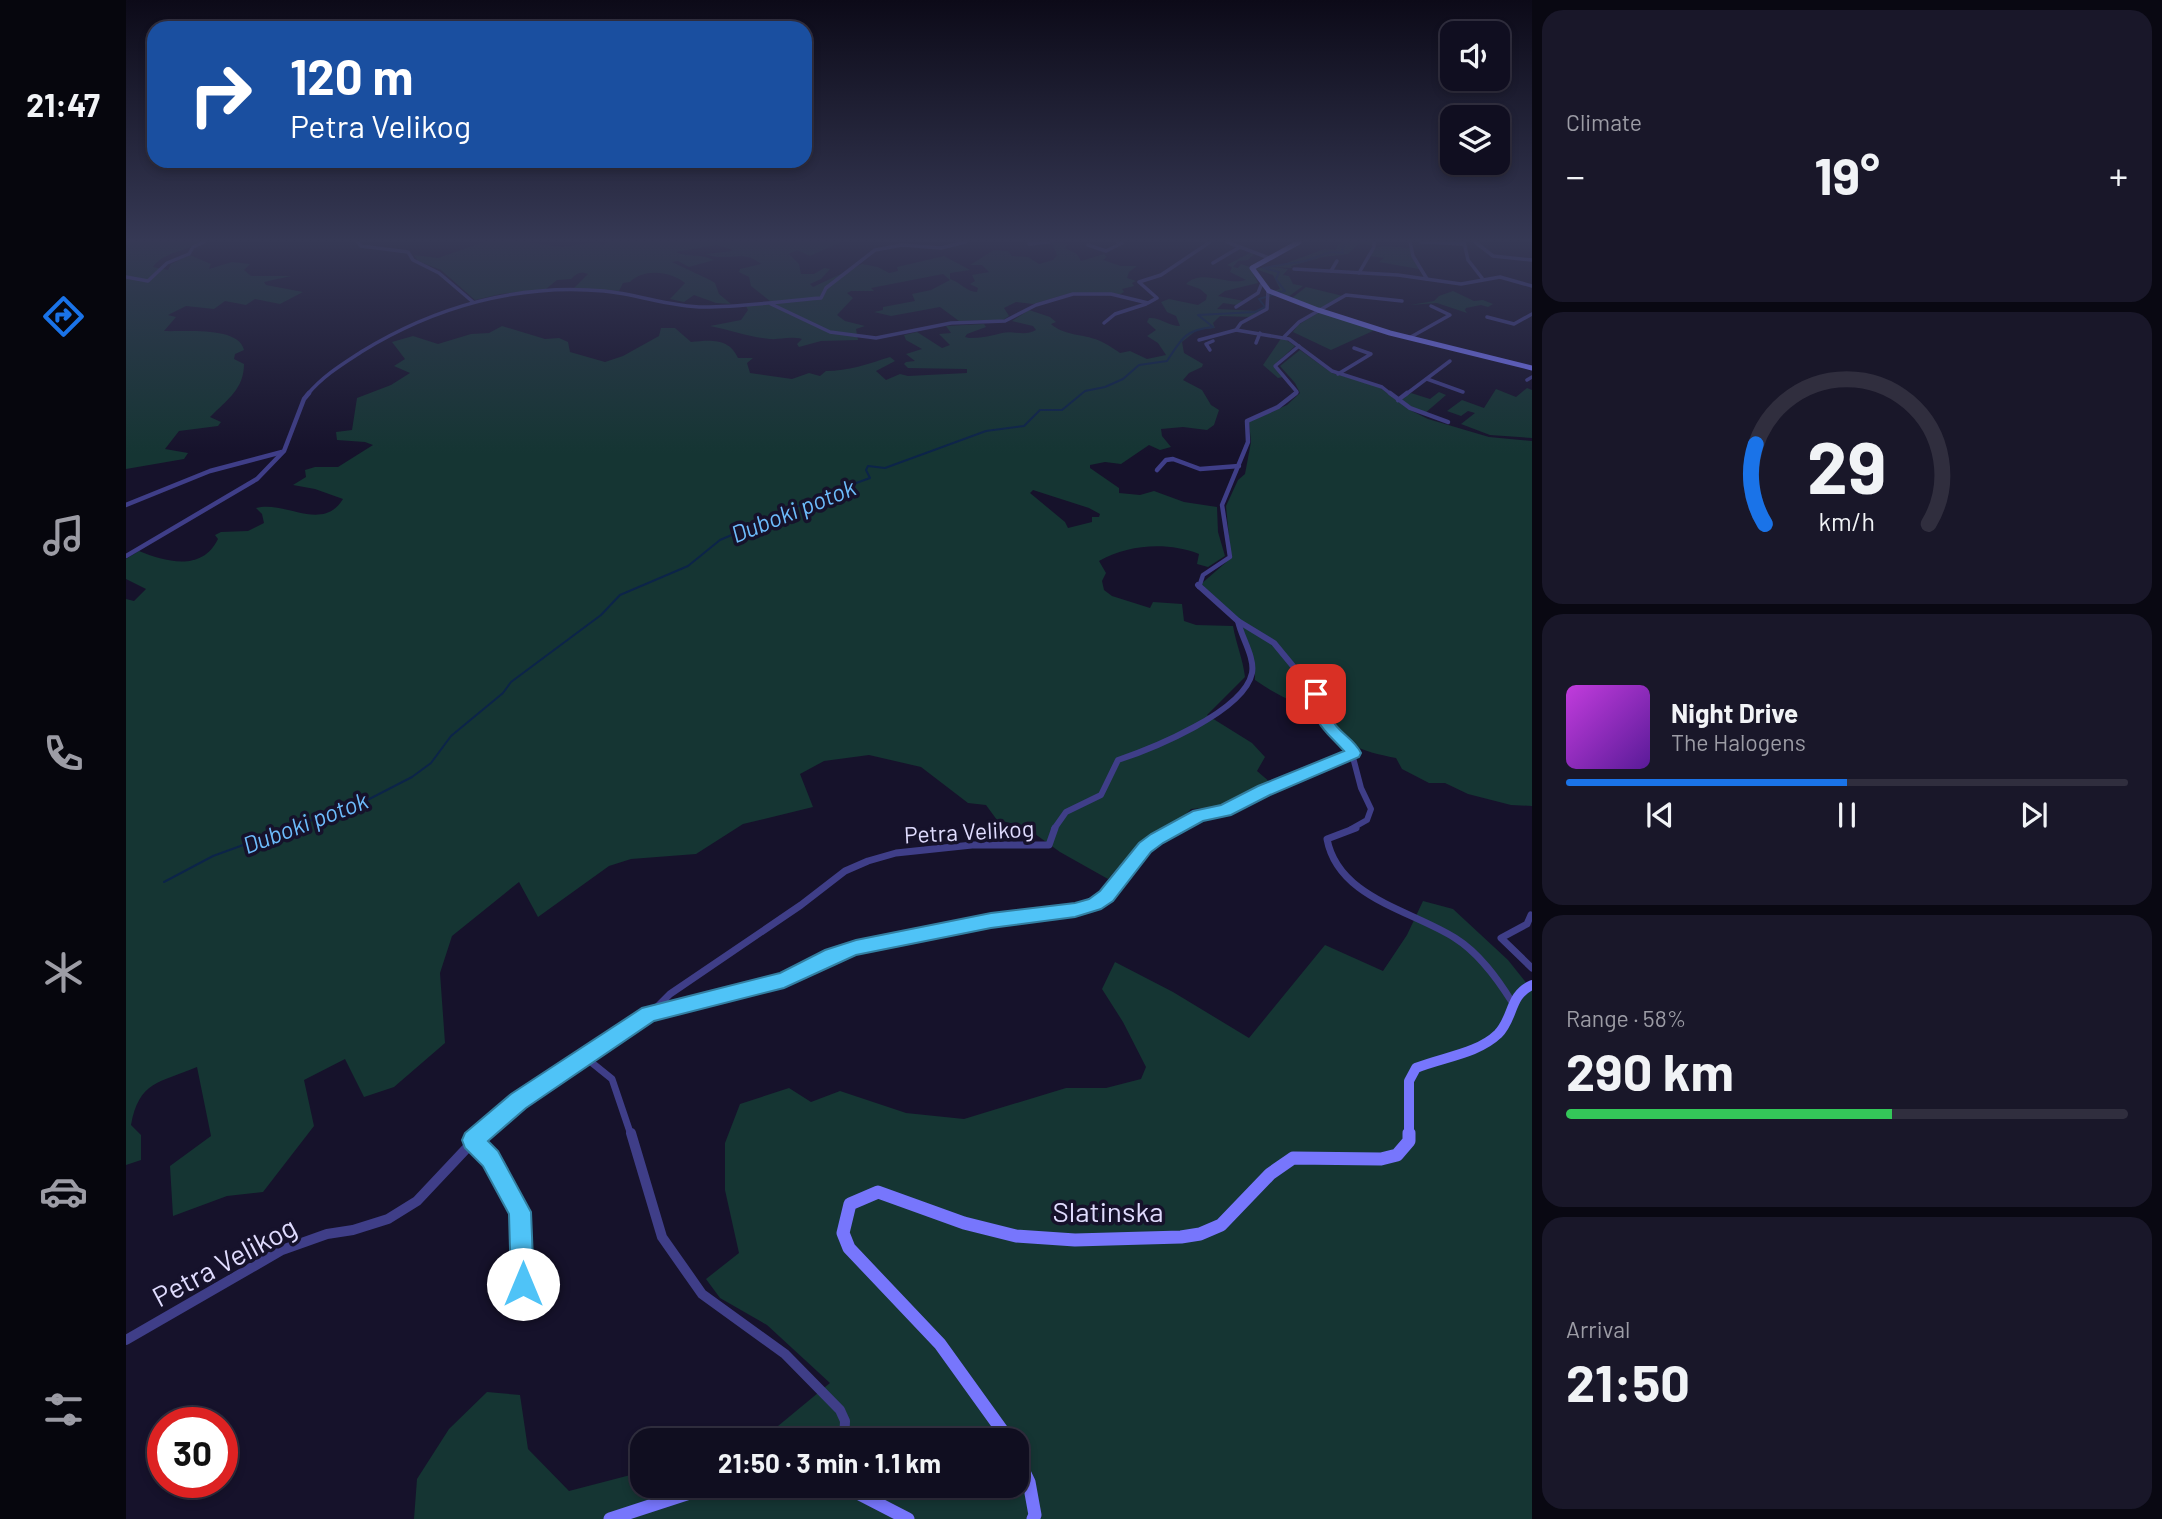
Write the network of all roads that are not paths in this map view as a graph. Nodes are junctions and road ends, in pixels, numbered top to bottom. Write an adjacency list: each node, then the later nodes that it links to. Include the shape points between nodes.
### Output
1 (442, 313): 28 (street, via 405,326 322,377 304,399)
2 (790, 313): 3 (street, via 830,332 876,338 951,323 1004,321)
3 (1019, 313)
4 (1118, 313): 11 (street)
5 (1260, 313): 12 (street)
6 (1313, 313): 14 (street)
7 (1327, 313): 15 (street)
8 (1446, 313): 15 (street, via 1450,315)
9 (1532, 314): 10 (street, via 1514,324)
10 (1487, 317)
11 (1104, 323)
12 (1234, 332): 13 (street); 16 (street); 20 (street, via 1207,343)
13 (1260, 333): 14 (street); 17 (street)
14 (1284, 337): 18 (street)
15 (1409, 338): 22 (street)
16 (1199, 340)
17 (1256, 343)
18 (1299, 346): 23 (street); 29 (street, via 1275,366 1297,392 1278,407 1249,418 1248,442)
19 (1354, 348): 23 (street, via 1371,354)
20 (1210, 350)
21 (1451, 361): 24 (street)
22 (1532, 368)
23 (1338, 374): 26 (street, via 1382,387)
24 (1427, 379): 25 (street); 26 (street)
25 (1463, 391)
26 (1398, 400): 27 (street, via 1420,414)
27 (1448, 422)
28 (284, 451): 31 (street, via 210,471); 32 (street, via 257,479)
29 (1239, 466): 30 (street, via 1199,469 1173,459); 33 (street, via 1222,505 1230,557 1203,575 1198,586)
30 (1157, 470)
31 (126, 505)
32 (126, 556)
33 (1238, 621): 34 (street, via 1273,643 1303,676 1316,694 1324,720); 39 (street, Petra Velikog, via 1252,668 1250,679 1195,729 1118,760 1101,795 1066,812 1056,823 1049,845 958,846 868,861 838,876 670,994)
34 (1353, 753): 38 (street, via 1370,814 1357,827 1327,839 1334,860 1368,896 1457,939 1491,969); 39 (street, Petra Velikog, via 1157,838 1107,896 1094,904 856,947 784,980)
35 (1531, 915): 36 (street, via 1527,924 1501,938)
36 (1532, 968)
37 (1532, 985): 38 (street, Slatinska, via 1523,988)
38 (1513, 1002): 45 (street, Slatinska, via 1506,1026 1496,1036 1474,1049 1416,1068 1409,1081 1409,1141 1397,1155 1381,1159 1293,1158 1280,1164 1230,1218 1210,1231 1184,1237 1071,1240 1016,1236 878,1192 850,1204 843,1233 849,1248 940,1344)
39 (649, 1014): 40 (street, Petra Velikog)
40 (586, 1058): 41 (street, Petra Velikog, via 518,1101); 44 (street, via 612,1079 662,1237 702,1294 785,1354 840,1410)
41 (473, 1140): 42 (street, via 491,1158 520,1212); 43 (street, Petra Velikog, via 417,1200 388,1219 282,1250)
42 (523, 1284)
43 (126, 1340)
44 (845, 1428)
45 (1000, 1428)
46 (1029, 1482): 51 (street)
47 (675, 1498): 49 (street)
48 (867, 1498): 50 (street)
49 (610, 1519)
50 (908, 1519)
51 (1033, 1519)

